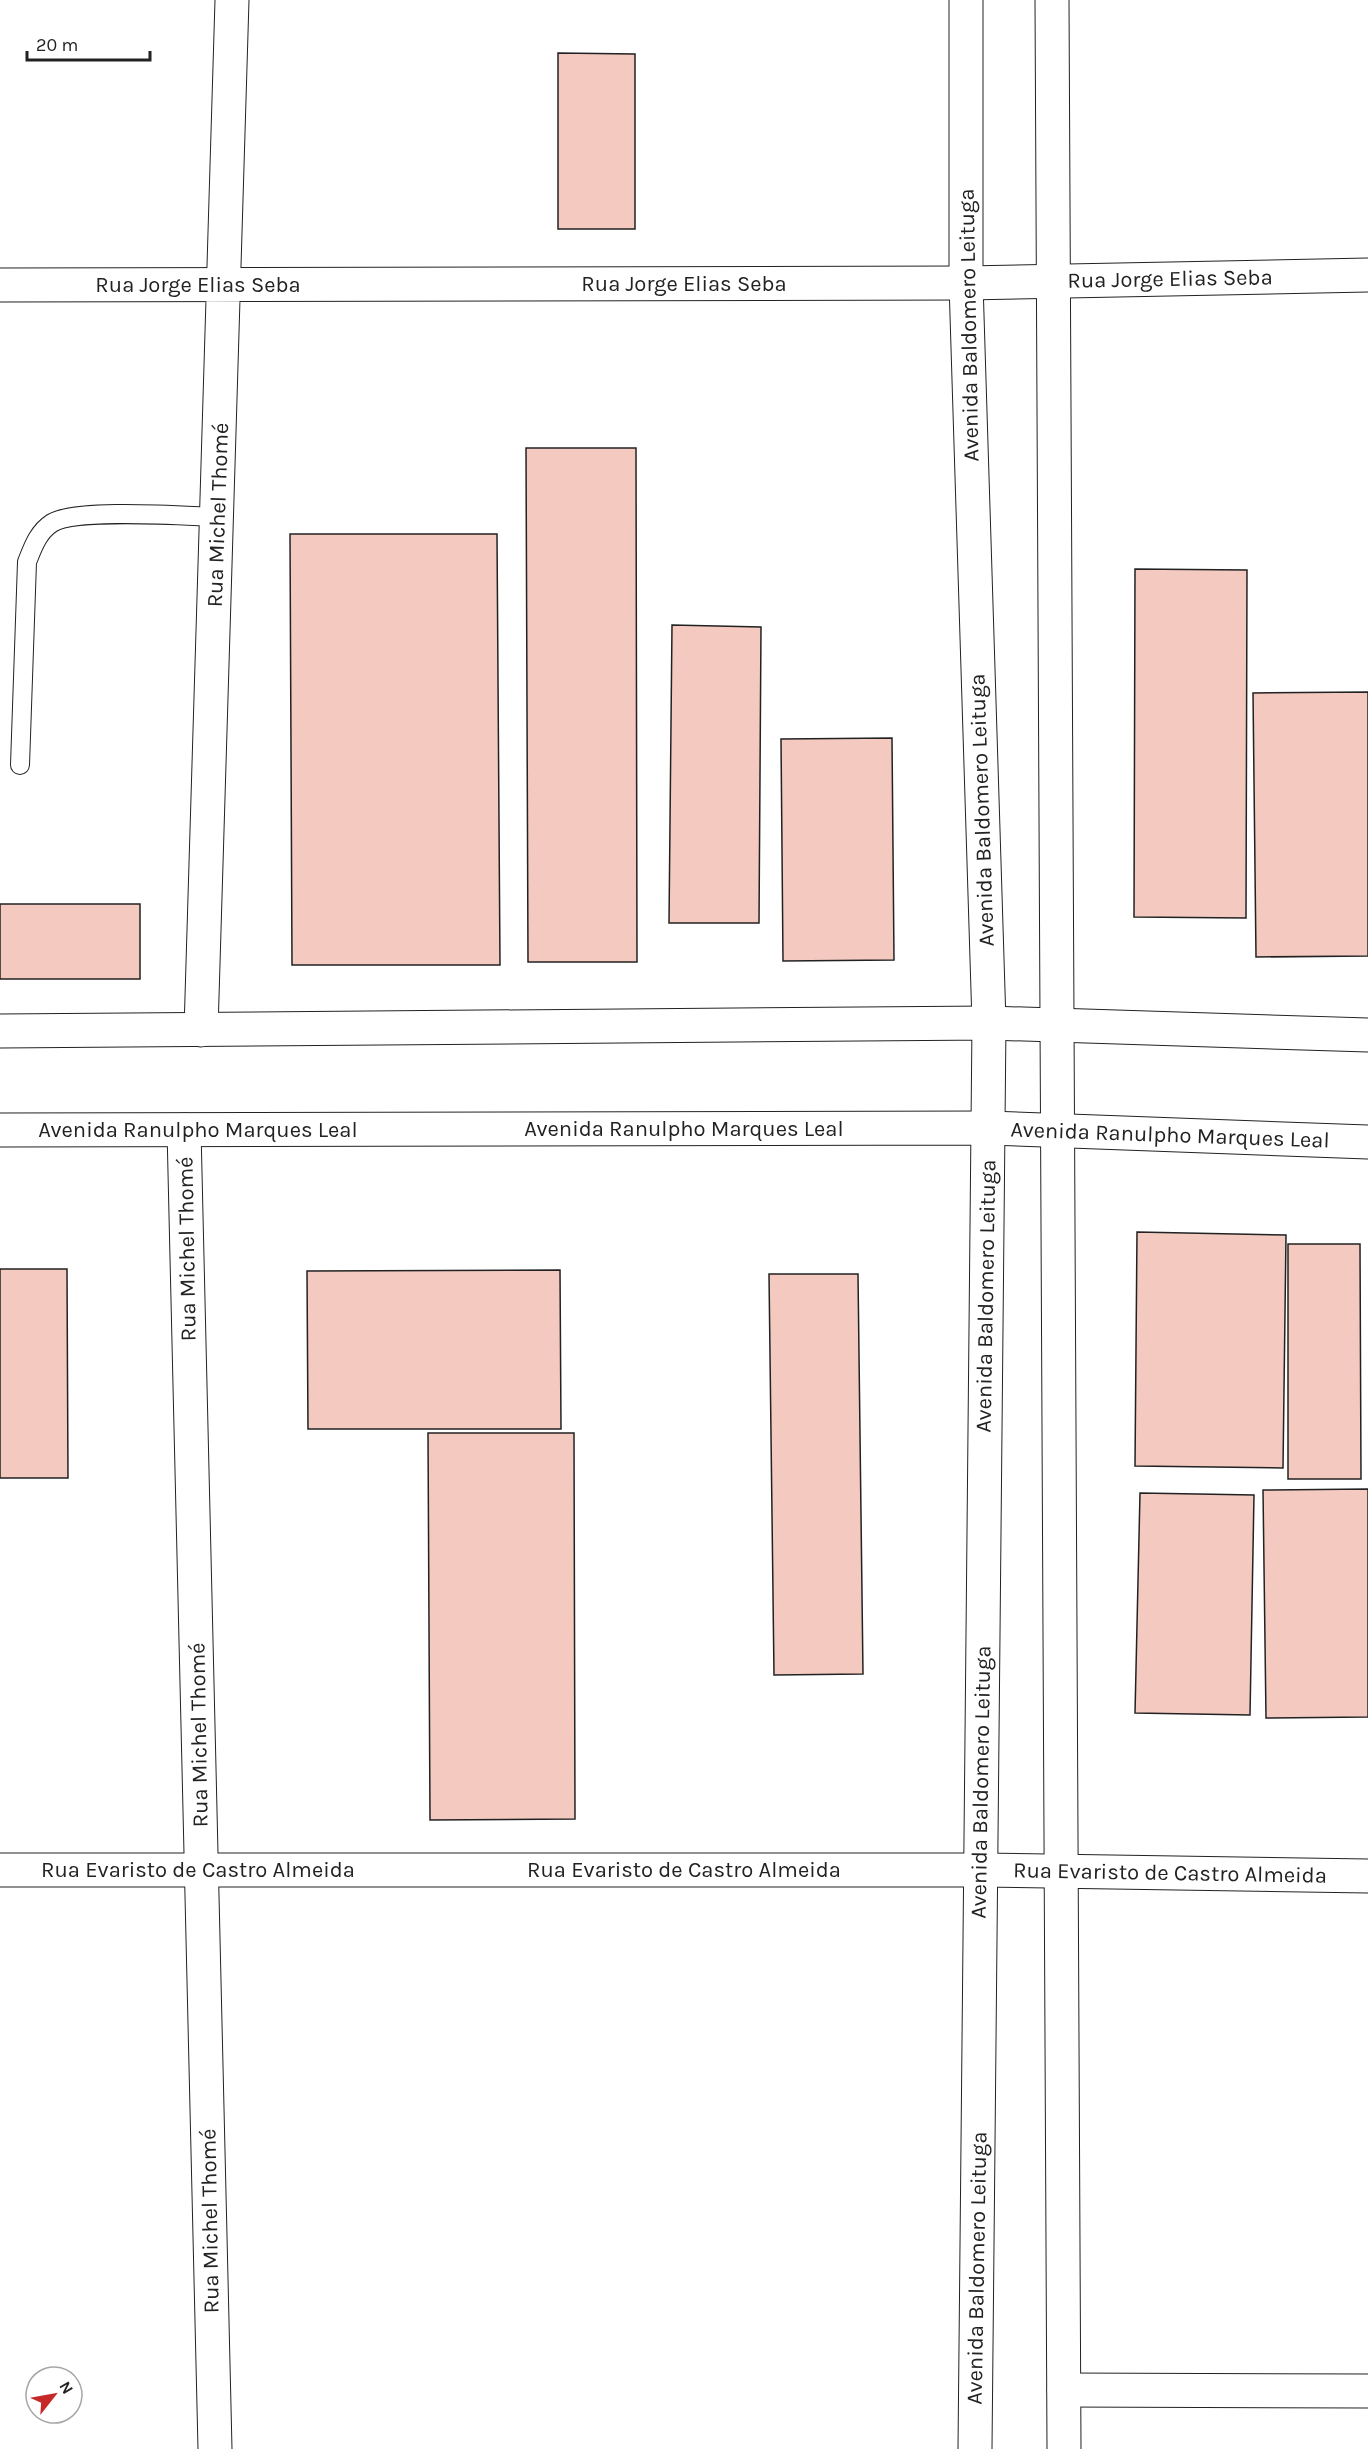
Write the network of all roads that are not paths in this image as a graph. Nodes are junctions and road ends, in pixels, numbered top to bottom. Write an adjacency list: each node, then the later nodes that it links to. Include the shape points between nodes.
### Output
1 (232, 0): 8 (main road, Rua Michel Thomé)
2 (966, 0): 6 (main road, Avenida Baldomero Leituga)
3 (1052, 0): 5 (main road)
4 (1368, 275): 5 (main road, Rua Jorge Elias Seba)
5 (1054, 281): 6 (main road, Rua Jorge Elias Seba); 12 (main road)
6 (966, 283): 8 (main road, Rua Jorge Elias Seba); 11 (main road, Avenida Baldomero Leituga)
7 (0, 285): 8 (main road, Rua Jorge Elias Seba)
8 (225, 285): 9 (main road, Rua Michel Thomé)
9 (218, 517): 10 (lane, via 77,516 53,522 38,536 27,562); 13 (main road, Rua Michel Thomé)
10 (20, 765)
11 (989, 1023): 12 (main road); 13 (main road); 16 (main road, Avenida Baldomero Leituga)
12 (1058, 1026): 15 (main road); 19 (main road)
13 (201, 1030): 14 (main road)
14 (0, 1031)
15 (1368, 1035)
16 (988, 1128): 18 (main road, Avenida Ranulpho Marques Leal); 19 (main road, Avenida Ranulpho Marques Leal); 23 (main road, Avenida Baldomero Leituga)
17 (0, 1130): 18 (main road, Avenida Ranulpho Marques Leal)
18 (184, 1130): 22 (main road, Rua Michel Thomé)
19 (1058, 1131): 20 (main road, Avenida Ranulpho Marques Leal); 24 (main road)
20 (1368, 1142)
21 (0, 1870): 22 (main road, Rua Evaristo de Castro Almeida)
22 (203, 1870): 23 (main road, Rua Evaristo de Castro Almeida); 28 (main road, Rua Michel Thomé)
23 (981, 1870): 24 (main road, Rua Evaristo de Castro Almeida); 29 (main road, Avenida Baldomero Leituga)
24 (1061, 1871): 25 (main road, Rua Evaristo de Castro Almeida); 26 (main road)
25 (1368, 1876)
26 (1064, 2390): 27 (main road); 30 (main road)
27 (1368, 2391)
28 (215, 2449)
29 (975, 2449)
30 (1064, 2449)

